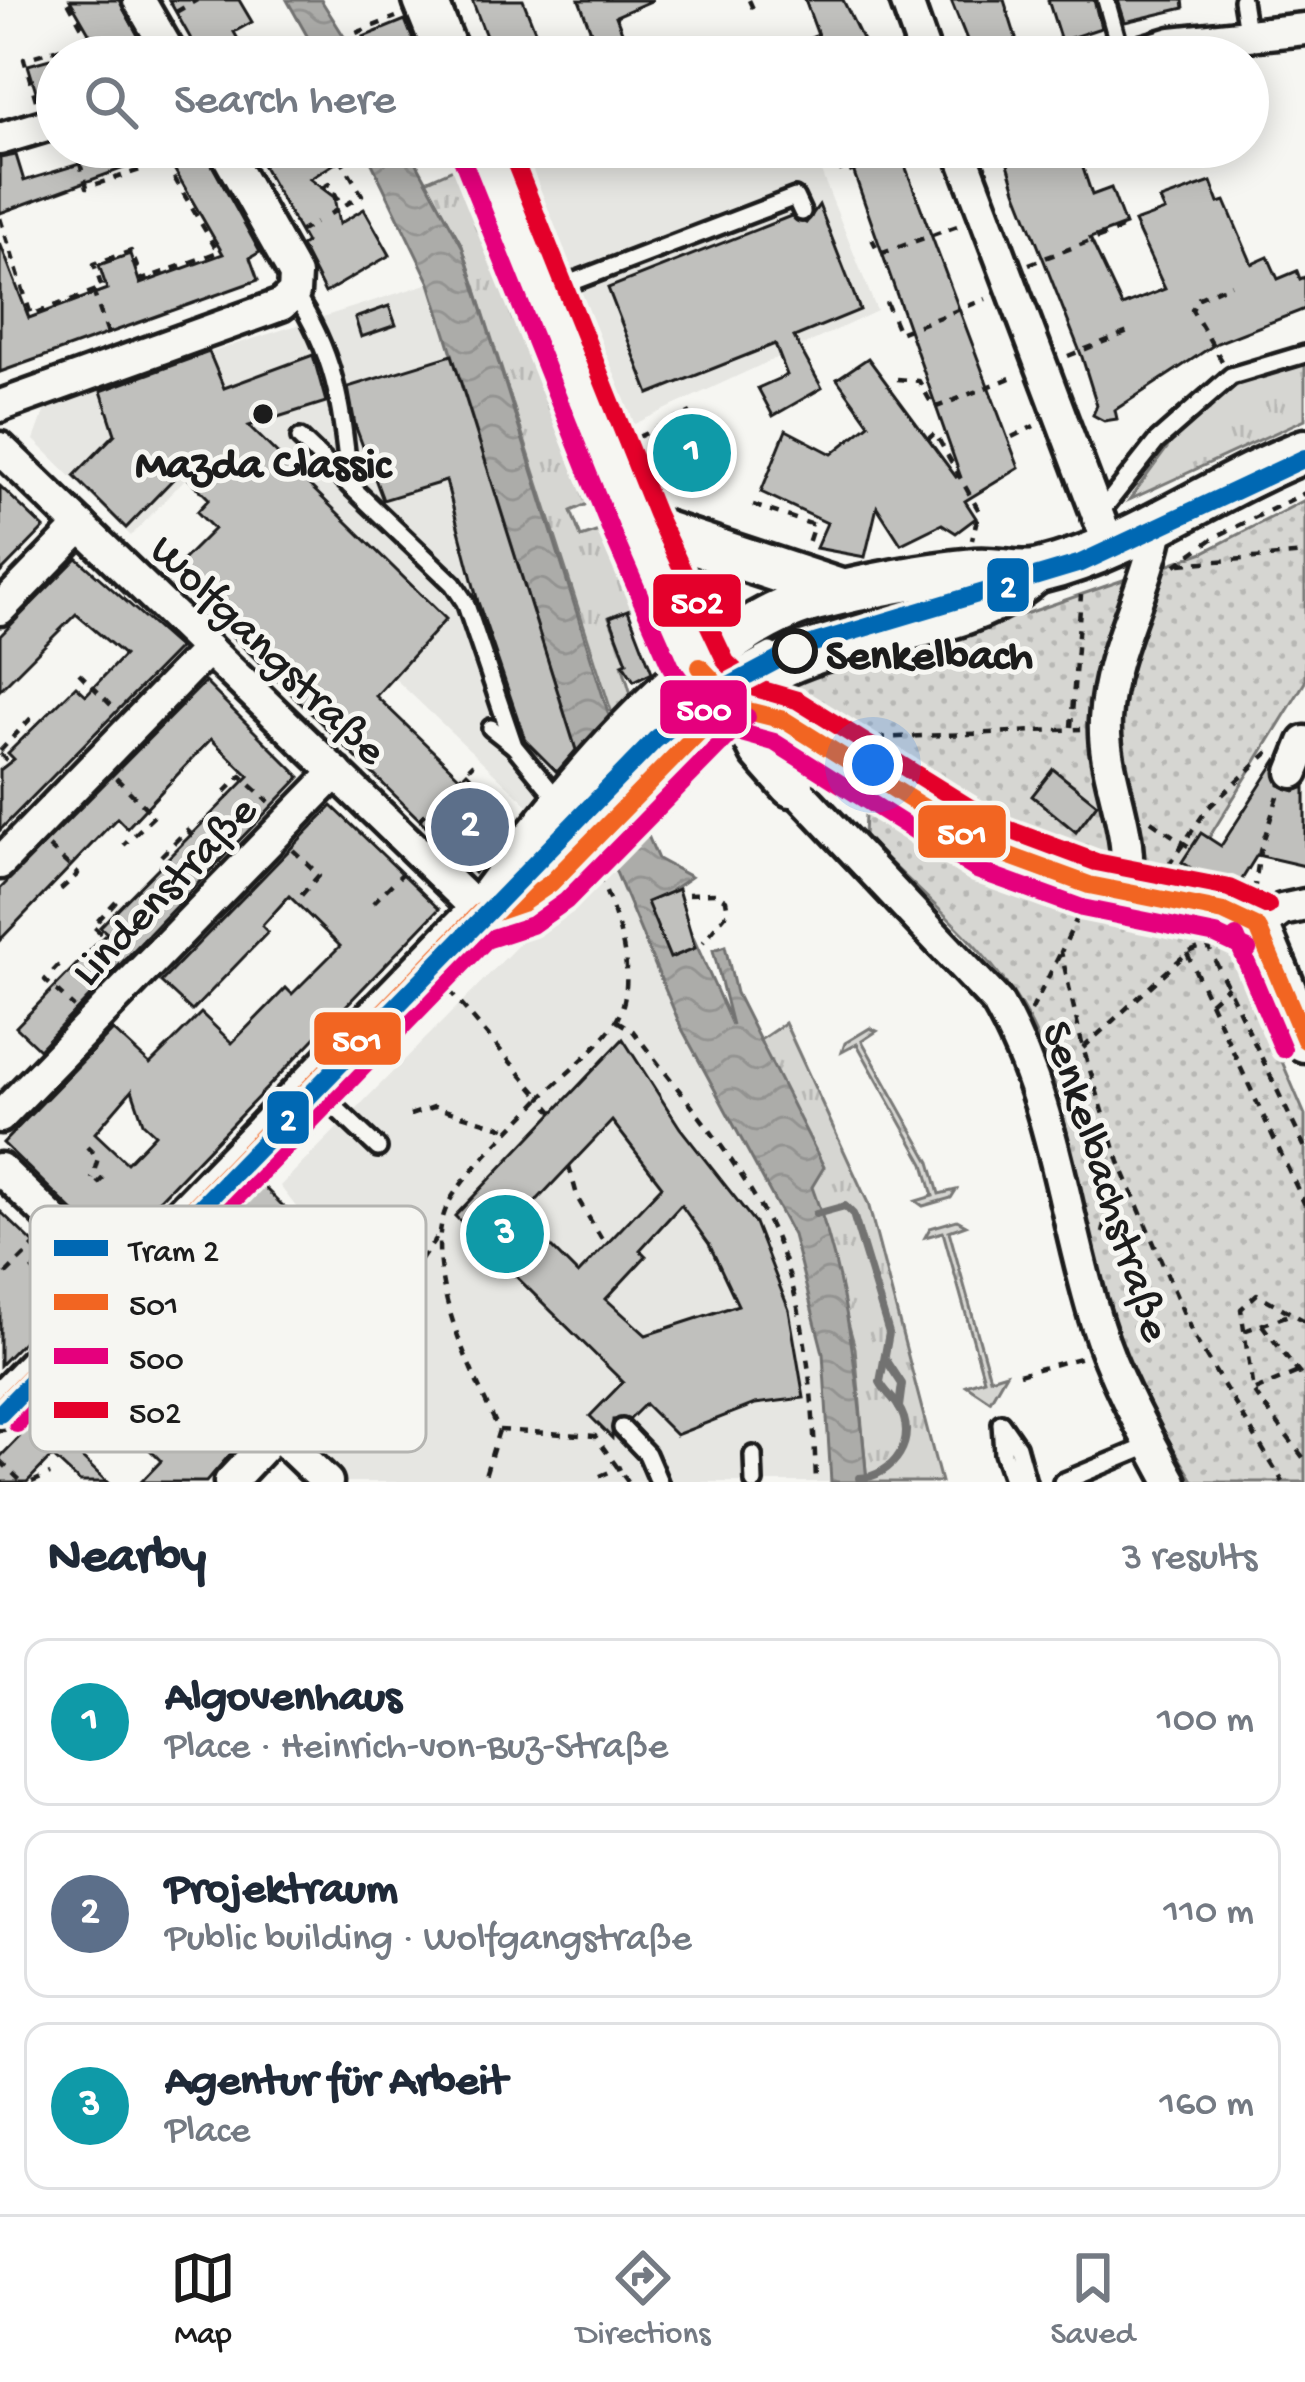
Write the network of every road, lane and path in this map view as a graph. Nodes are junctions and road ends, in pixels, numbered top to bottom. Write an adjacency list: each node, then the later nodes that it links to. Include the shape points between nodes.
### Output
1 (67, 0): 11 (path)
2 (139, 0): 12 (street)
3 (749, 0): 8 (path)
4 (906, 0): 15 (street)
5 (1106, 0): 16 (lane)
6 (1242, 0): 10 (lane)
7 (426, 3): 13 (path); 14 (street)
8 (754, 13)
9 (1305, 29): 10 (street)
10 (1247, 32): 17 (street)
11 (87, 36)
12 (160, 36)
13 (357, 36)
14 (439, 36)
15 (919, 36)
16 (1117, 36)
17 (1227, 36)
18 (36, 55): 19 (path, via 24,59)
19 (36, 89)
20 (36, 128): 21 (street)
21 (0, 139)
22 (81, 168): 23 (path, via 87,187)
23 (145, 168)
24 (170, 168): 39 (path, via 218,252 142,280 131,251 94,264 102,288)
25 (235, 168): 40 (street, via 295,275)
26 (346, 168): 30 (path, via 362,195)
27 (491, 168): 41 (street, Senkelbachstraße)
28 (967, 168): 33 (street)
29 (322, 188): 30 (path, via 329,184)
30 (342, 207): 32 (path)
31 (802, 212): 41 (lane, via 795,197)
32 (330, 214)
33 (985, 215): 36 (path, via 880,254); 37 (street)
34 (0, 218): 39 (path, via 31,315)
35 (1125, 228): 37 (path)
36 (872, 239)
37 (1009, 281): 42 (path, via 899,333); 46 (street)
38 (1231, 284): 47 (path, via 1197,299 1192,310)
39 (93, 292): 45 (path)
40 (294, 293): 45 (street, via 281,305); 56 (lane, via 323,337 338,386)
41 (541, 295): 54 (street, Senkelbachstraße)
42 (886, 302)
43 (1128, 332): 46 (path)
44 (1305, 354): 47 (lane)
45 (118, 361): 49 (street)
46 (1044, 367): 48 (path, via 934,409 919,381); 61 (street)
47 (1231, 376): 61 (lane, via 1156,442)
48 (897, 379)
49 (0, 406)
50 (691, 412): 54 (path)
51 (300, 437): 56 (lane)
52 (926, 440): 65 (path, via 935,434 979,511 970,535)
53 (0, 448): 60 (street, Wolfgangstraße)
54 (605, 451): 59 (street, Senkelbachstraße)
55 (1305, 451): 58 (street)
56 (350, 486): 83 (lane, via 465,602)
57 (753, 505): 67 (path, via 814,525)
58 (1159, 522): 61 (street); 80 (street)
59 (634, 523): 62 (street); 75 (street, Senkelbachstraße)
60 (81, 526): 71 (street); 73 (street, Wolfgangstraße)
61 (1104, 530): 66 (street)
62 (729, 554): 67 (street); 75 (path)
63 (1305, 554): 64 (path)
64 (1180, 564)
65 (984, 569): 66 (street); 69 (street)
66 (1036, 572): 70 (lane); 75 (street, via 939,621 805,655)
67 (796, 577): 69 (street)
68 (1081, 590): 79 (path)
69 (844, 593): 75 (street, via 768,617)
70 (911, 608)
71 (0, 609)
72 (888, 614): 75 (lane, via 789,642)
73 (208, 650): 77 (street); 88 (street, Wolfgangstraße)
74 (79, 673): 77 (path)
75 (729, 691): 90 (street, Senkelbachstraße); 92 (street, via 634,757); 104 (street, via 988,848)
76 (33, 716): 84 (path)
77 (133, 727): 85 (street)
78 (490, 728): 83 (lane)
79 (1070, 730): 80 (path); 80 (path); 81 (path)
80 (1091, 732): 104 (street, via 1131,866)
81 (874, 738)
82 (1294, 740): 89 (street); 95 (path, via 1207,809)
83 (514, 746): 92 (lane)
84 (0, 752): 86 (path)
85 (99, 761): 94 (street); 96 (path, via 154,816)
86 (9, 763)
87 (473, 764): 97 (path)
88 (336, 772): 93 (street, Lindenstraße); 97 (street, Wolfgangstraße)
89 (1293, 772): 112 (path, via 1276,798)
90 (792, 785): 124 (street, Senkelbachstraße, via 997,1002)
91 (224, 792): 93 (path, via 242,776)
92 (587, 815): 111 (street, via 522,903); 121 (path, via 626,979)
93 (282, 828): 101 (street, Lindenstraße); 106 (path, via 319,875)
94 (32, 830): 100 (street); 103 (path, via 78,874)
95 (1180, 841): 98 (path); 104 (path)
96 (124, 845)
97 (412, 846): 109 (path); 111 (street, Wolfgangstraße)
98 (1191, 848)
99 (160, 856): 101 (path, via 187,830)
100 (0, 863)
101 (233, 877): 118 (street, Lindenstraße)
102 (736, 889): 107 (path)
103 (58, 892)
104 (1124, 893): 112 (street); 114 (path)
105 (688, 894): 107 (path)
106 (299, 898)
107 (726, 900): 113 (path, via 728,912)
108 (116, 901): 118 (path, via 94,926)
109 (373, 902)
110 (1305, 905): 112 (street)
111 (480, 912): 117 (street)
112 (1236, 919): 115 (path); 119 (path); 123 (street)
113 (703, 942)
114 (1061, 952): 124 (path); 125 (path)
115 (1187, 952): 120 (path); 125 (path)
116 (59, 965): 122 (path, via 45,980)
117 (427, 966): 126 (street); 127 (path)
118 (143, 970): 122 (street, Lindenstraße)
119 (1228, 986): 120 (path); 134 (path)
120 (1210, 1002): 138 (path)
121 (617, 1022): 127 (path); 176 (path, via 633,1031 764,1213 796,1294 814,1399)
122 (91, 1024): 130 (street, Lindenstraße)
123 (1305, 1040)
124 (1020, 1042): 150 (street, Senkelbachstraße)
125 (1083, 1048): 181 (path, via 1119,1162 1194,1337)
126 (311, 1085): 133 (lane); 140 (street)
127 (541, 1098): 128 (path); 131 (path)
128 (554, 1113)
129 (410, 1115): 131 (path, via 434,1107)
130 (0, 1117)
131 (512, 1130): 141 (path, via 451,1197)
132 (87, 1147): 137 (path, via 98,1157 94,1182)
133 (378, 1148)
134 (1305, 1148)
135 (569, 1166): 142 (path)
136 (0, 1169): 139 (street)
137 (104, 1177)
138 (1305, 1205)
139 (39, 1206)
140 (194, 1206)
141 (438, 1236): 144 (path); 158 (path, via 454,1333)
142 (605, 1245)
143 (30, 1249): 145 (path)
144 (426, 1250)
145 (6, 1274)
146 (1292, 1314): 147 (path); 148 (path); 149 (path, via 1257,1294 1241,1309)
147 (1305, 1321)
148 (1262, 1325): 149 (path); 151 (path)
149 (1244, 1331): 155 (path)
150 (1106, 1349): 152 (path); 159 (street, Senkelbachstraße)
151 (1302, 1370): 154 (path); 155 (path)
152 (1019, 1375)
153 (30, 1376): 156 (street)
154 (1305, 1381)
155 (1253, 1391): 163 (path)
156 (0, 1407)
157 (622, 1428): 174 (lane)
158 (499, 1430): 165 (path, via 596,1436); 172 (path)
159 (1151, 1445): 179 (lane); 180 (street, Senkelbachstraße)
160 (258, 1452): 170 (street)
161 (294, 1452): 171 (street)
162 (753, 1455): 175 (lane)
163 (1305, 1460)
164 (0, 1461): 168 (path)
165 (621, 1467): 167 (path); 173 (path)
166 (50, 1474): 169 (path)
167 (600, 1476)
168 (22, 1482)
169 (32, 1482)
170 (230, 1482)
171 (327, 1482)
172 (483, 1482)
173 (628, 1482)
174 (659, 1482)
175 (754, 1482)
176 (817, 1482)
177 (1013, 1482): 178 (lane, via 1001,1423)
178 (1027, 1482)
179 (1062, 1482)
180 (1171, 1482)
181 (1283, 1482)

